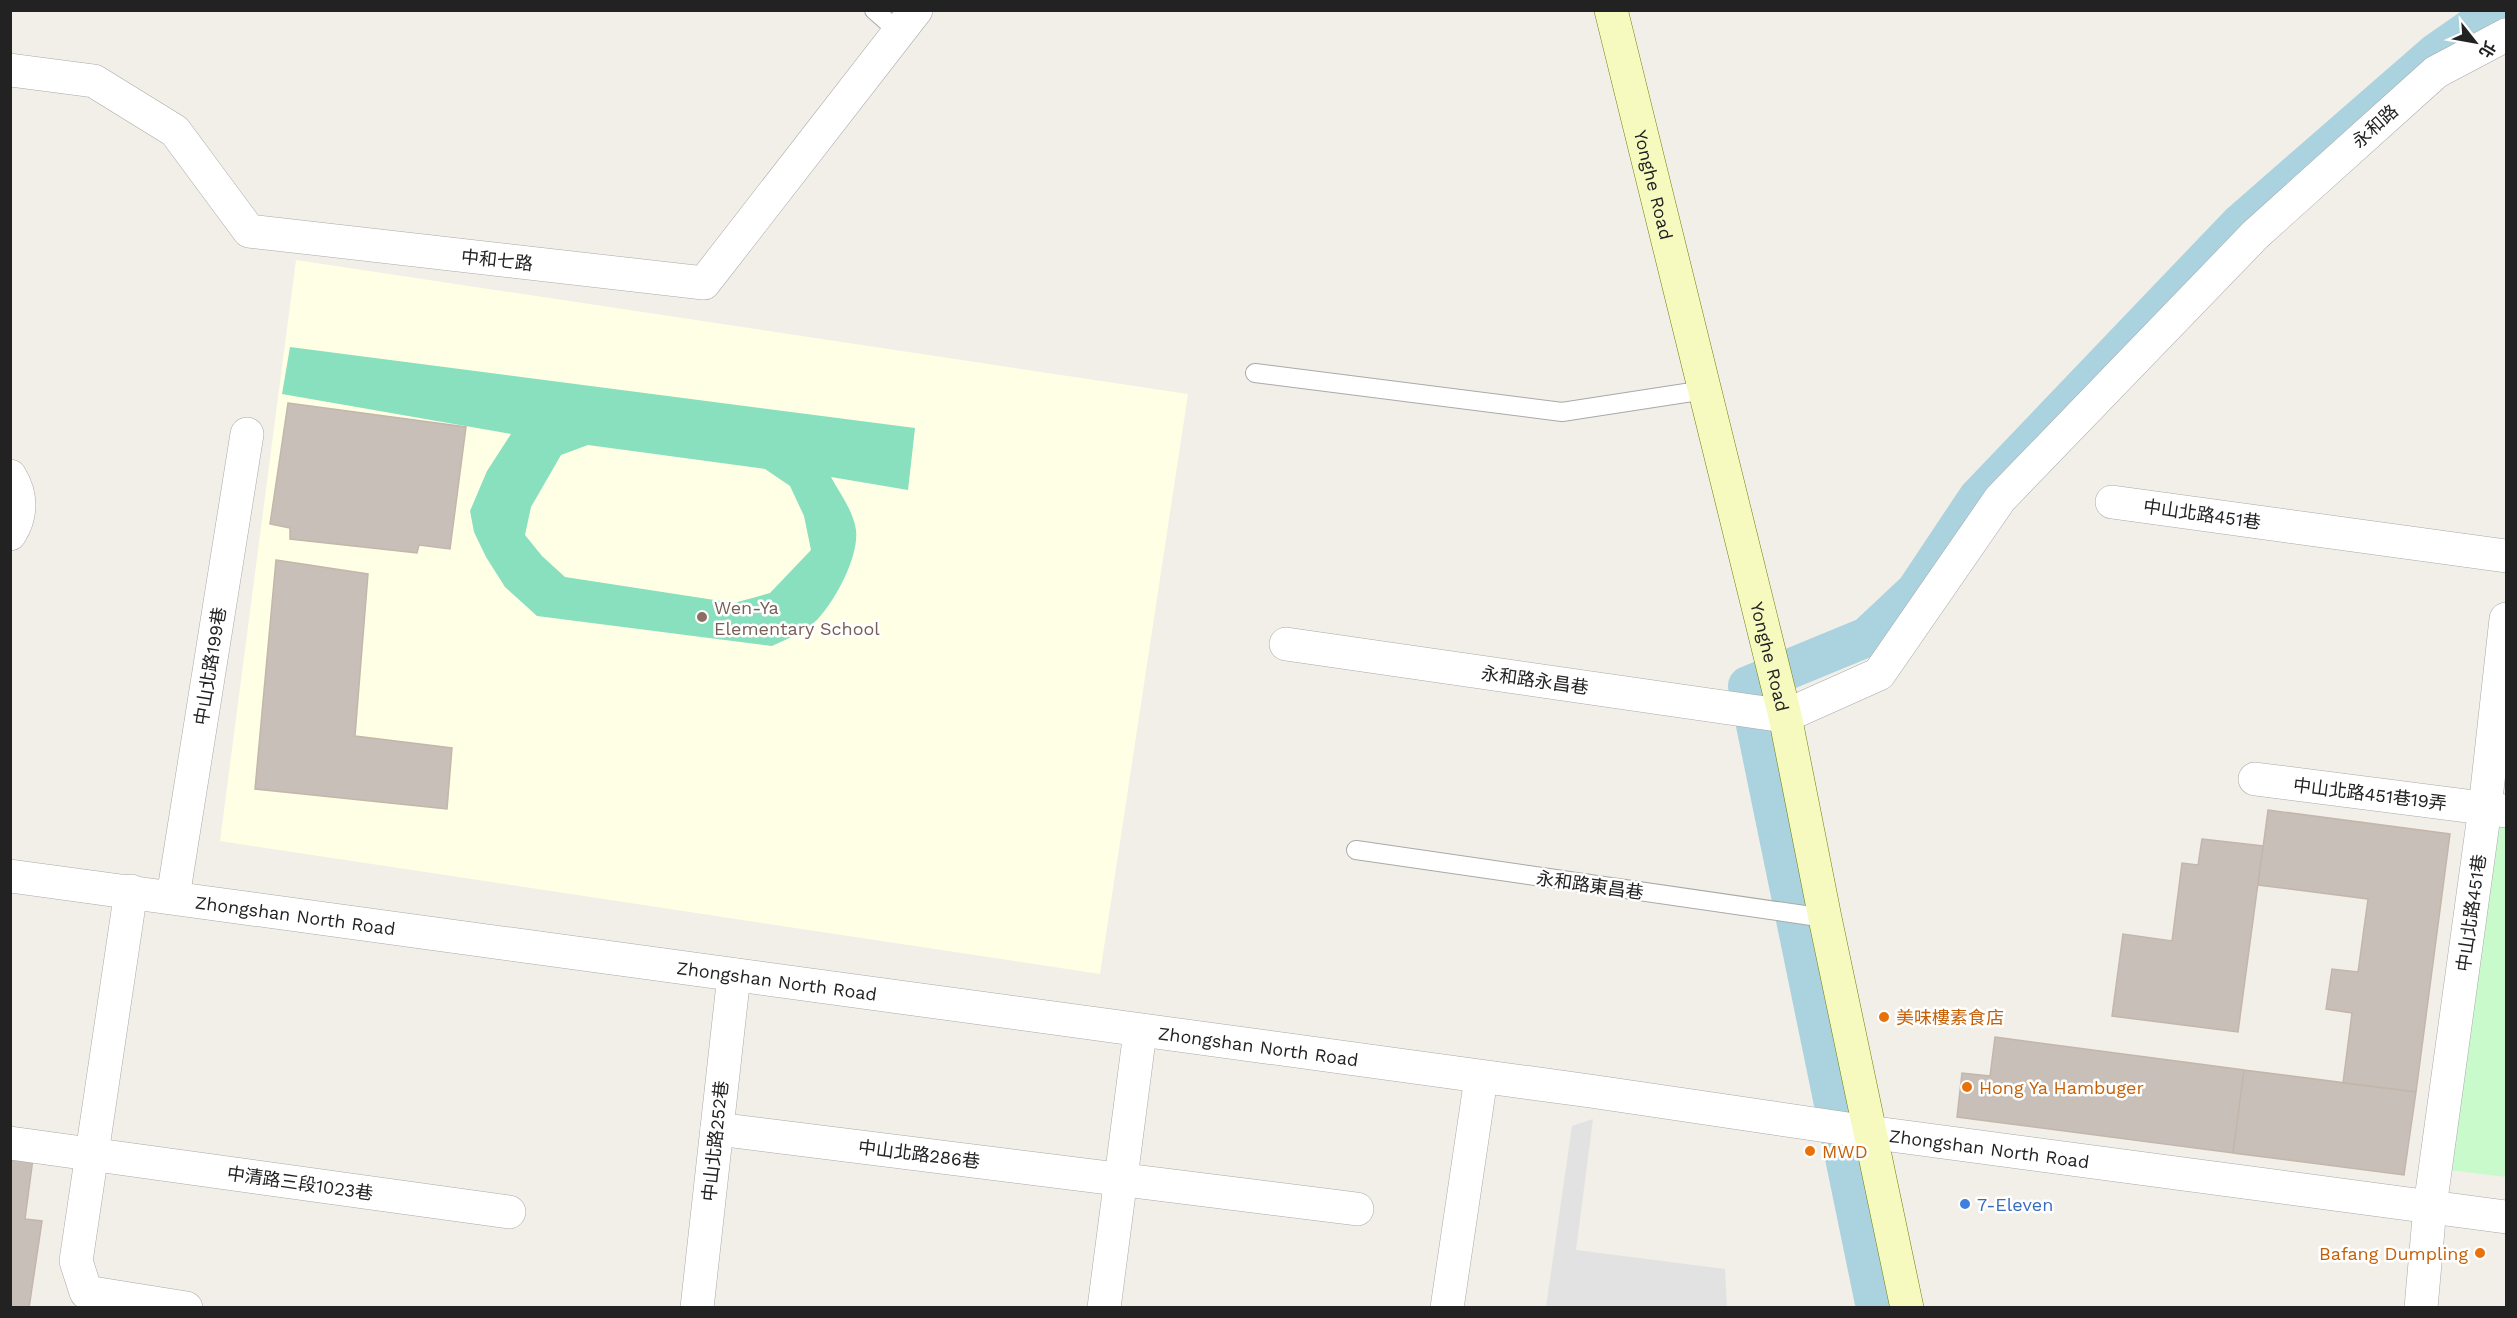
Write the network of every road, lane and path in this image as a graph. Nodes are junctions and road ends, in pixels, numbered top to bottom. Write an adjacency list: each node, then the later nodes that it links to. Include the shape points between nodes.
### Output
1 (874, 10): 3 (lane)
2 (1611, 10): 7 (main road, Yonghe Road)
3 (908, 21): 5 (street, 中和七路, via 704,283 249,231 175,131 94,81)
4 (2506, 35): 15 (street, 永和路, via 2436,72 2256,234 2000,499 1879,674)
5 (10, 70)
6 (1255, 373): 7 (lane, via 1562,412)
7 (1705, 390): 15 (main road, Yonghe Road)
8 (247, 434): 21 (street, 中山北路199巷)
9 (10, 476): 11 (street, via 20,502)
10 (2112, 502): 12 (street, 中山北路451巷)
11 (10, 534)
12 (2506, 556)
13 (2506, 619): 17 (street, 中山北路451巷)
14 (1286, 644): 15 (street, 永和路永昌巷)
15 (1783, 715): 22 (main road, Yonghe Road)
16 (2255, 779): 17 (street, 中山北路451巷19弄)
17 (2496, 810): 31 (street, 中山北路451巷)
18 (1356, 850): 22 (lane, 永和路東昌巷)
19 (10, 876): 20 (street, Zhongshan North Road)
20 (130, 891): 21 (street, Zhongshan North Road); 29 (street)
21 (174, 897): 23 (street, Zhongshan North Road)
22 (1823, 918): 27 (main road, Yonghe Road)
23 (734, 975): 24 (street, Zhongshan North Road); 26 (street, 中山北路252巷)
24 (1140, 1032): 25 (street, Zhongshan North Road); 30 (street)
25 (1481, 1078): 27 (street, Zhongshan North Road); 38 (street)
26 (717, 1129): 30 (street, 中山北路286巷); 36 (street, 中山北路252巷)
27 (1870, 1132): 31 (street, Zhongshan North Road); 39 (main road, Yonghe Road)
28 (10, 1143): 29 (street, 中清路三段1023巷)
29 (92, 1155): 33 (street, 中清路三段1023巷); 35 (street, via 76,1261 86,1292)
30 (1121, 1179): 32 (street, 中山北路286巷); 37 (street)
31 (2430, 1207): 34 (street, Zhongshan North Road); 40 (street, 中山北路451巷)
32 (1357, 1209)
33 (509, 1212)
34 (2506, 1217)
35 (186, 1308)
36 (697, 1308)
37 (1104, 1308)
38 (1447, 1308)
39 (1907, 1308)
40 (2421, 1308)

